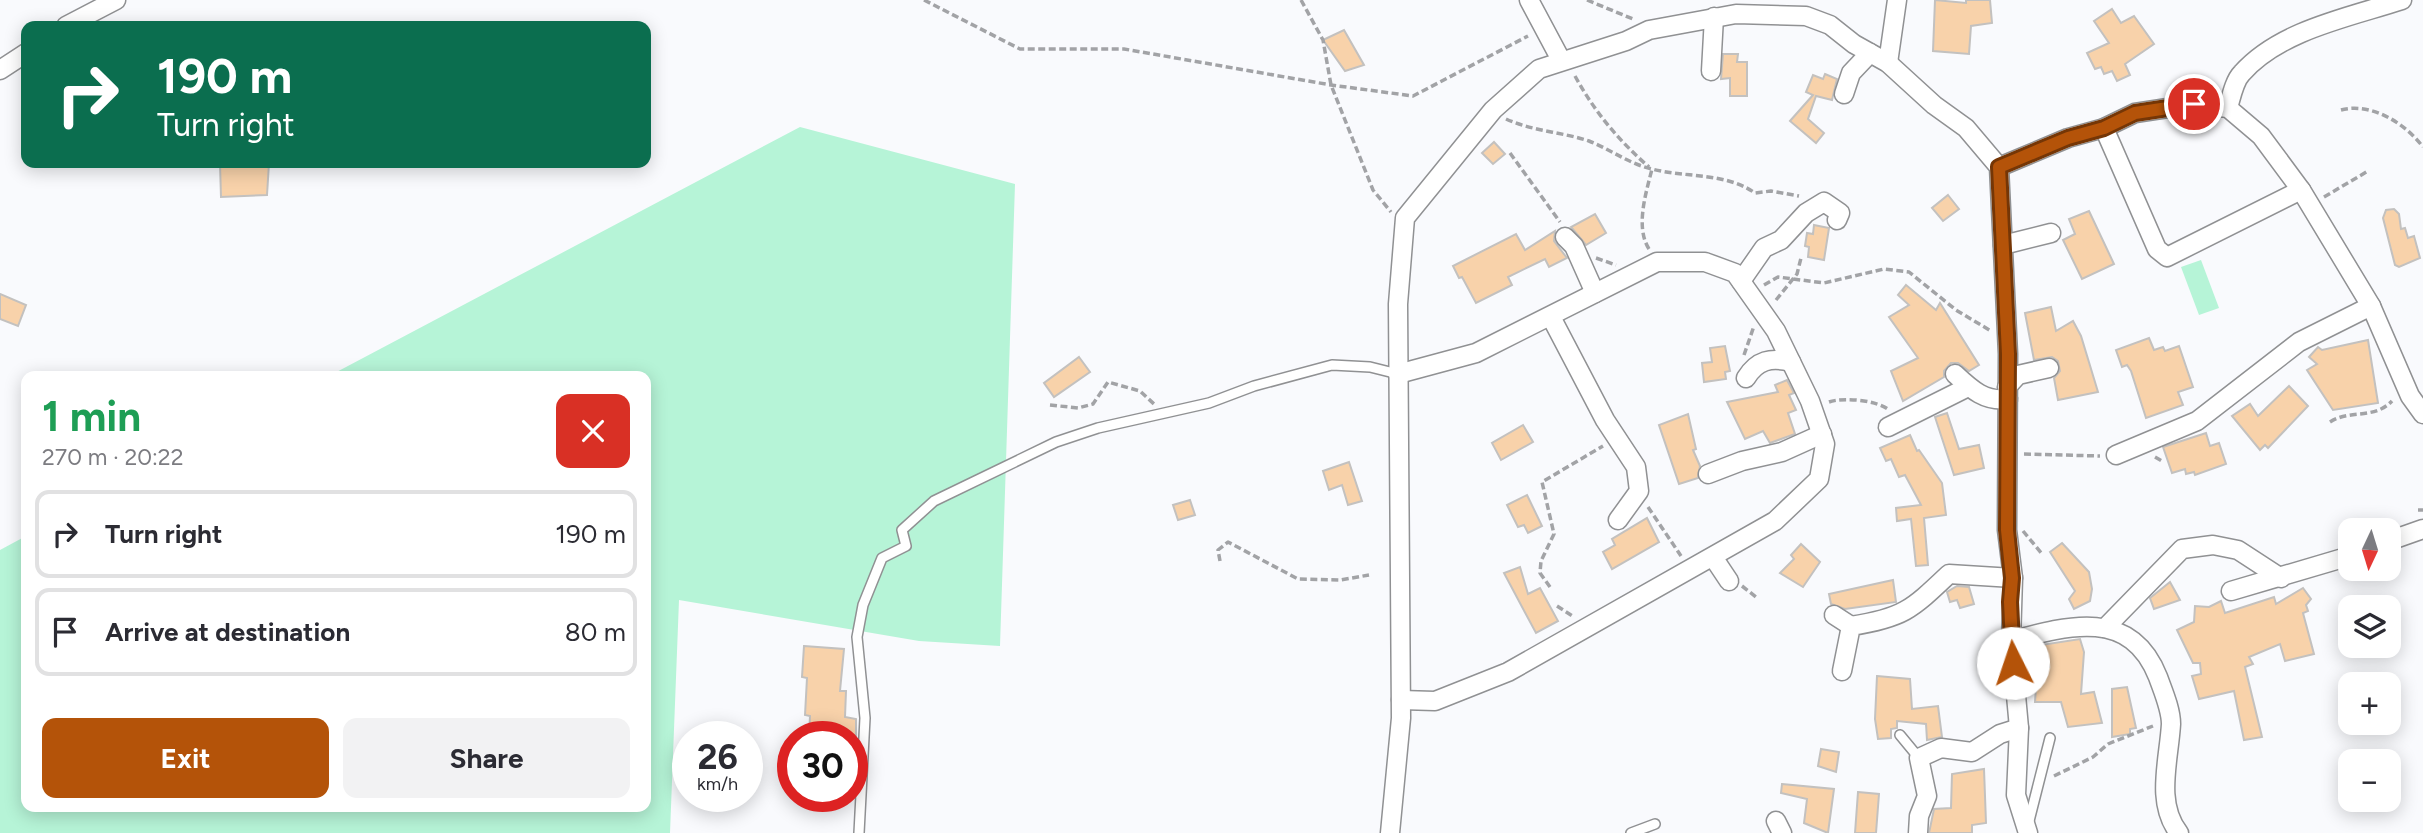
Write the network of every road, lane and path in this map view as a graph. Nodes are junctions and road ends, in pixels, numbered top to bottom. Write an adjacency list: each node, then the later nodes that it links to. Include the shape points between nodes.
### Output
1 (116, 0): 9 (street)
2 (924, 0): 18 (path, via 1020,49 1124,49)
3 (1301, 0): 18 (path, via 1323,40)
4 (1529, 0): 10 (street)
5 (1587, 0): 11 (path, via 1623,13)
6 (1897, 0): 15 (street)
7 (2401, 0): 20 (street, via 2278,45 2240,74)
8 (1714, 17): 11 (street); 12 (street, via 1806,16 1830,25); 17 (street)
9 (76, 21)
10 (1543, 29): 14 (street); 18 (path, via 1413,96)
11 (1649, 30): 14 (street)
12 (1870, 53): 15 (street); 19 (street, via 1851,73)
13 (21, 55): 16 (street)
14 (1566, 59): 21 (street, via 1539,69); 27 (path, via 1595,109 1624,146)
15 (1888, 63): 26 (street, via 1966,128)
16 (0, 70)
17 (1711, 71)
18 (1331, 85): 33 (path, via 1373,190)
19 (1844, 94)
20 (2228, 108): 23 (street, via 2194,104 2135,113); 29 (street, via 2261,136)
21 (1493, 110): 27 (path, via 1521,126 1582,139); 33 (street, via 1405,218)
22 (2341, 110): 24 (path, via 2357,106 2382,116 2405,127)
23 (2104, 128): 26 (street); 29 (street, via 2157,249 2167,257)
24 (2423, 147)
25 (1510, 153): 35 (path, via 1556,215)
26 (1999, 167): 36 (street)
27 (1652, 169): 30 (path, via 1704,175 1755,193 1801,197); 38 (path, via 1644,242)
28 (2368, 171): 31 (path, via 2325,195)
29 (2301, 190): 31 (street)
30 (1817, 206): 32 (street, via 1824,202 1840,213); 41 (street, via 1782,240 1764,248)
31 (2312, 208): 43 (street)
32 (1837, 220)
33 (1405, 228): 50 (street)
34 (2051, 233): 36 (street)
35 (1571, 244): 39 (path); 42 (street)
36 (2003, 245): 46 (street)
37 (1801, 258): 40 (path)
38 (1657, 262): 39 (street); 41 (street, via 1705,262 1735,273)
39 (1632, 275): 42 (street)
40 (1794, 279): 41 (path, via 1777,277); 44 (path); 46 (path, via 1824,282 1884,269 1909,272 1956,310)
41 (1745, 287): 44 (street)
42 (1595, 293): 45 (street)
43 (2371, 306): 54 (street); 63 (street, via 2299,342 2197,421)
44 (1765, 315): 47 (path, via 1752,330); 48 (street)
45 (1551, 317): 50 (street, via 1476,353); 62 (street)
46 (2007, 341): 55 (street)
47 (1744, 355)
48 (1791, 362): 52 (street, via 1774,358 1753,367); 59 (street)
49 (2049, 368): 55 (street, via 2018,375)
50 (1398, 374): 57 (lane, via 1332,365 1209,403); 85 (street)
51 (1955, 374): 53 (street)
52 (1746, 378)
53 (1968, 387): 55 (street, via 1991,401); 61 (street, via 1949,403)
54 (2406, 387): 58 (street); 60 (path, via 2384,410 2342,415)
55 (2008, 393): 64 (street)
56 (1050, 405): 57 (path, via 1078,408 1093,404 1108,382 1140,391)
57 (1163, 412): 94 (lane, via 1056,442 934,501 902,530 906,546 882,558 863,605 857,637 865,718)
58 (2423, 414)
59 (1813, 420): 61 (path, via 1835,400 1883,405); 65 (street, via 1782,452); 70 (street, via 1825,444 1819,479 1775,521)
60 (2330, 422)
61 (1894, 424)
62 (1615, 436): 66 (street, via 1636,467); 78 (path, via 1542,482 1554,534 1540,573)
63 (2116, 455): 64 (path, via 2031,453)
64 (2008, 457): 75 (street)
65 (1708, 474)
66 (1637, 494): 67 (street); 73 (path)
67 (1618, 520)
68 (2423, 529): 69 (street)
69 (2401, 537)
70 (1713, 557): 73 (street); 77 (street)
71 (2338, 560): 76 (street)
72 (1220, 561): 74 (path, via 1218,550 1228,542 1298,579)
73 (1689, 569): 85 (street, via 1508,672 1435,701)
74 (1369, 575)
75 (2012, 578): 81 (street, via 1949,574 1917,604 1889,620); 83 (street)
76 (2281, 578): 79 (street); 82 (street, via 2238,550 2213,545 2182,549)
77 (1729, 581)
78 (1550, 587)
79 (2231, 591)
80 (1834, 615): 81 (street)
81 (1851, 626): 84 (street)
82 (2105, 628): 83 (street, via 2065,626); 87 (street, via 2135,640 2150,658 2164,692)
83 (2011, 641): 86 (street)
84 (1842, 671)
85 (1401, 700): 95 (street)
86 (2019, 728): 90 (street, via 1972,752 1956,756 1941,748); 93 (street, via 2017,795)
87 (2170, 732): 91 (path, via 2155,726 2108,744 2093,757); 98 (street, via 2165,797 2171,823)
88 (1900, 735): 90 (lane)
89 (2050, 738): 91 (lane)
90 (1919, 758): 97 (street, via 1927,796)
91 (2040, 783): 93 (lane)
92 (1656, 824): 96 (lane)
93 (2027, 831)
94 (859, 833)
95 (1390, 833)
96 (1631, 833)
97 (1918, 833)
98 (2179, 833)

